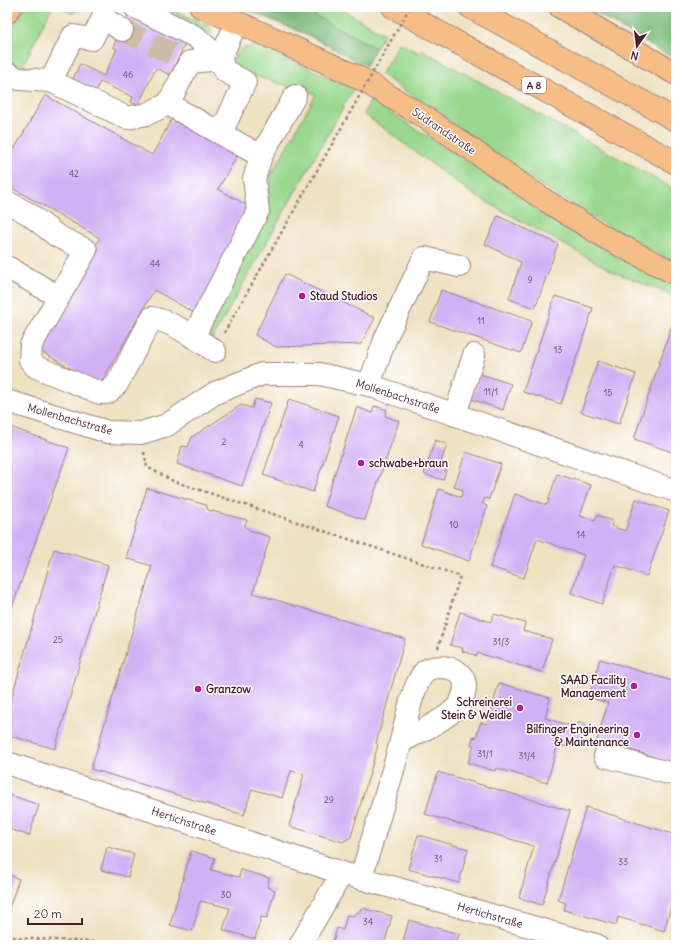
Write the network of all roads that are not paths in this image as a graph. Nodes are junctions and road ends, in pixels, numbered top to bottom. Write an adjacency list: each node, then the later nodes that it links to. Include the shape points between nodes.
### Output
1 (10, 7): 7 (main road)
2 (135, 7): 11 (street, via 196,37)
3 (201, 7): 9 (main road, Südrandstraße)
4 (392, 7): 20 (main road, A 8)
5 (470, 7): 17 (main road)
6 (560, 7): 13 (main road)
7 (7, 12)
8 (103, 13): 10 (street); 14 (street, via 92,39 73,36)
9 (237, 22): 11 (street); 24 (main road, Südrandstraße, via 356,76 429,120 606,238)
10 (122, 30)
11 (220, 59): 16 (street, via 184,60); 18 (street, via 225,71 245,82)
12 (7, 73): 14 (street, via 20,79)
13 (676, 74)
14 (51, 81): 16 (street, via 127,118 147,114)
15 (295, 96): 19 (street)
16 (168, 104): 18 (street)
17 (676, 120)
18 (221, 133): 19 (street)
19 (261, 156): 26 (street, via 254,179 258,212)
20 (676, 163)
21 (7, 202): 25 (street, via 29,214 57,236 86,250)
22 (458, 266): 29 (street, via 424,258 386,337)
23 (7, 267): 25 (street)
24 (676, 274)
25 (59, 297): 26 (street, via 31,345 30,360 36,367 100,393 107,393 117,384 152,318)
26 (194, 337): 27 (street)
27 (215, 351)
28 (474, 356): 31 (street)
29 (369, 385): 30 (street, Mollenbachstraße, via 319,374 262,374 215,393 167,425 141,433 108,432); 31 (street, Mollenbachstraße)
30 (7, 401)
31 (455, 415): 32 (street, Mollenbachstraße)
32 (676, 491)
33 (401, 742): 33 (street, via 454,711 462,700 465,685 460,674 445,667 431,667 423,672 415,686); 37 (street)
34 (605, 756): 36 (street)
35 (8, 767): 37 (street, Hertichstraße)
36 (676, 775)
37 (352, 875): 38 (street); 39 (street, Hertichstraße)
38 (300, 945)
39 (596, 945)

